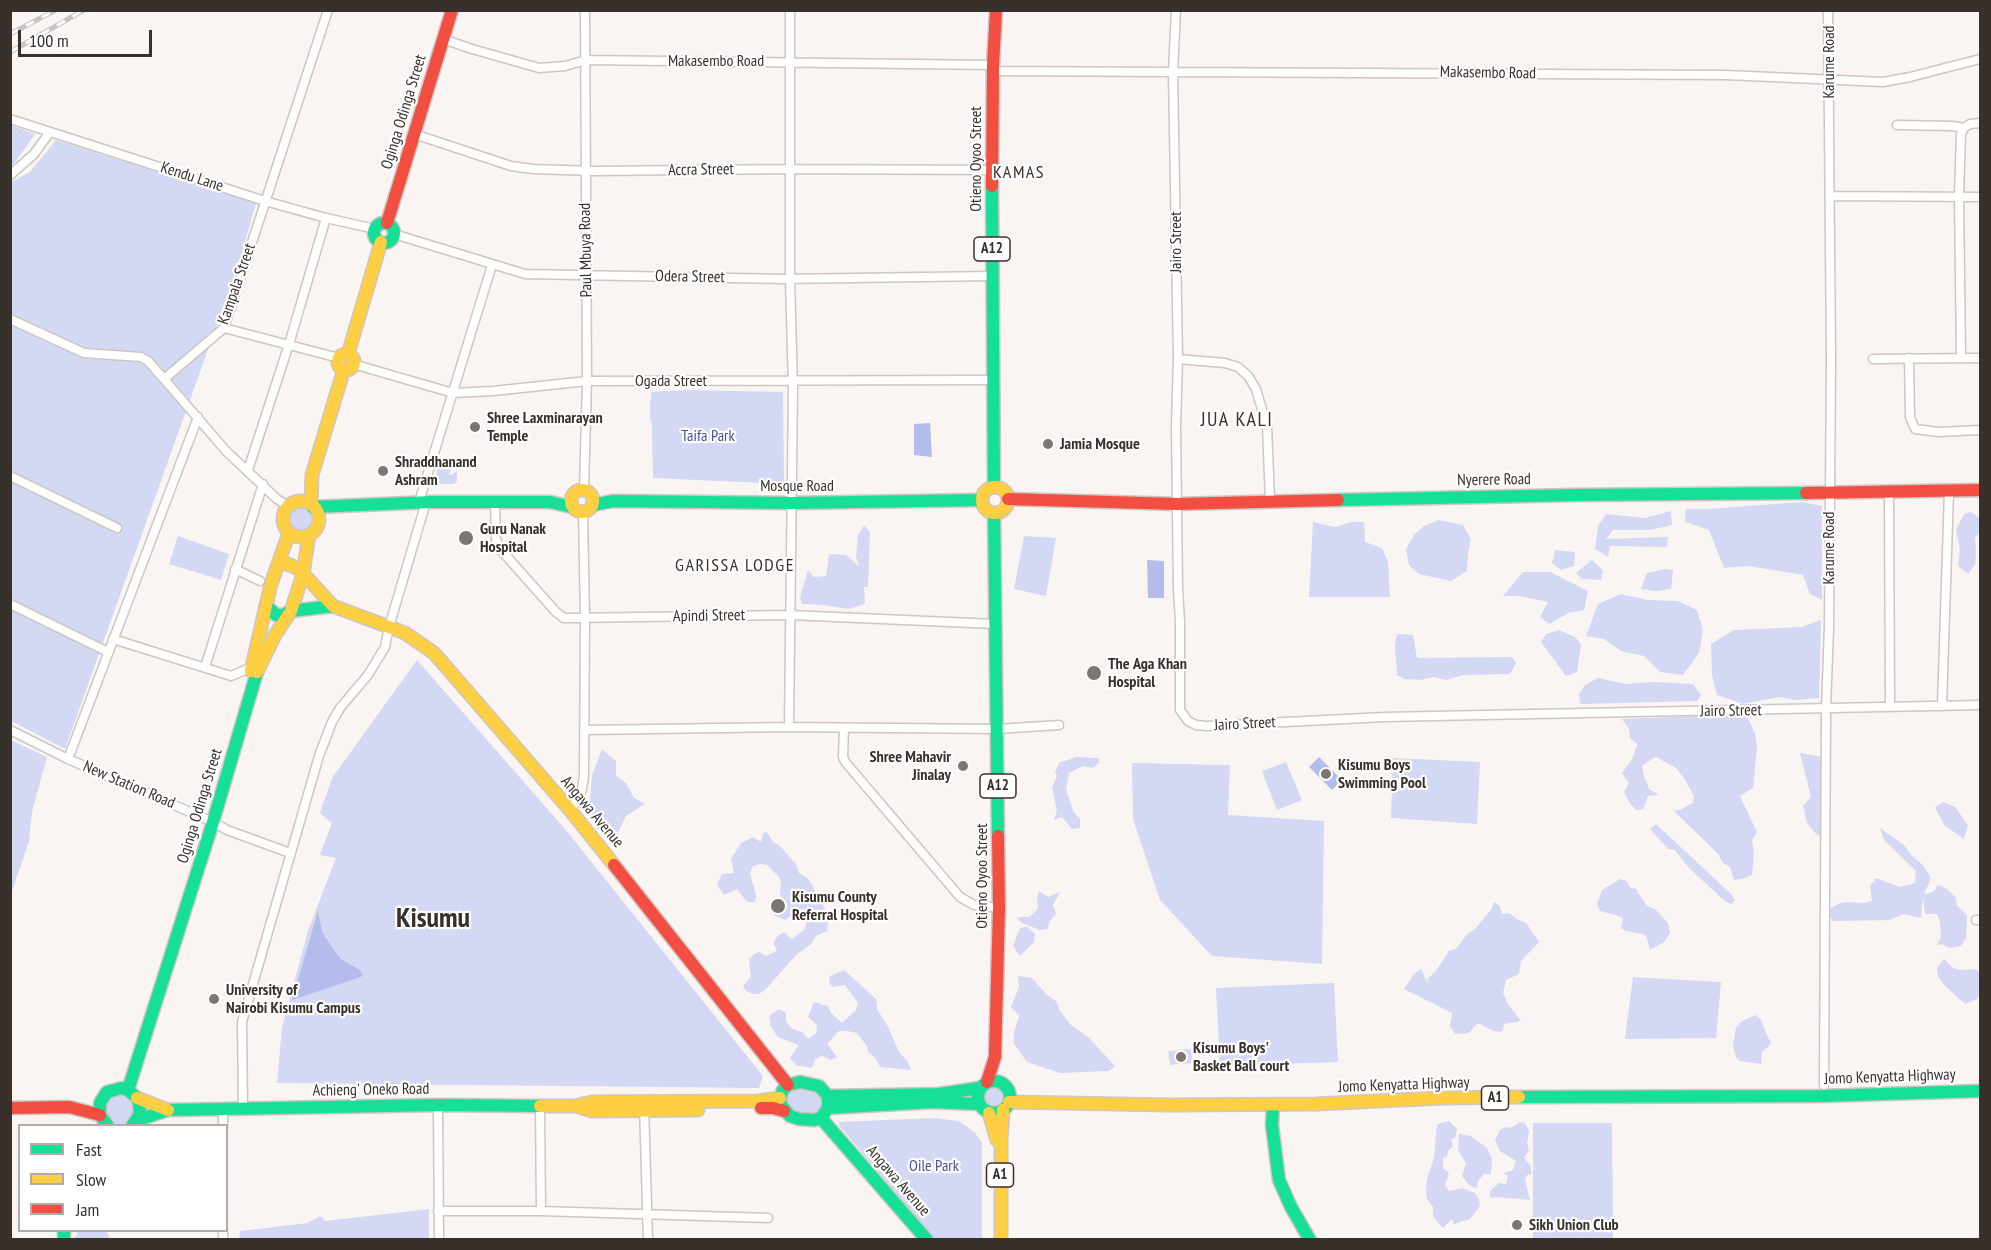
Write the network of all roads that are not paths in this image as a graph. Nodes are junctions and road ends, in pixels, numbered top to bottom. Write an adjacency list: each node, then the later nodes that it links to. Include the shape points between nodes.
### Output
1 (328, 10): 28 (street, Kampala Street)
2 (452, 10): 8 (main road, Oginga Odinga Street)
3 (585, 10): 10 (street, Paul Mbuya Road)
4 (790, 10): 11 (street)
5 (996, 10): 12 (main road, Otieno Oyoo Street / A12)
6 (1176, 10): 13 (street, Jairo Street)
7 (1828, 10): 14 (street, Karume Road)
8 (443, 39): 10 (street, Makasembo Road, via 539,68); 20 (main road, Oginga Odinga Street)
9 (1980, 59): 14 (street, Makasembo Road, via 1883,82)
10 (586, 60): 11 (street, Makasembo Road); 23 (street, Paul Mbuya Road)
11 (790, 62): 12 (street, Makasembo Road); 21 (street)
12 (993, 68): 13 (street, Makasembo Road); 22 (main road, Otieno Oyoo Street / A12)
13 (1173, 72): 14 (street, Makasembo Road); 44 (street, Jairo Street)
14 (1828, 78): 25 (street, Karume Road)
15 (10, 119): 19 (street, Kendu Lane)
16 (1980, 123): 18 (street)
17 (1897, 125): 18 (street)
18 (1964, 128): 26 (street)
19 (50, 132): 24 (street, via 30,159); 28 (street, Kendu Lane)
20 (414, 134): 23 (street, Accra Street, via 511,166); 31 (main road, Oginga Odinga Street)
21 (790, 169): 22 (street, Accra Street); 23 (street, Accra Street); 36 (street)
22 (993, 170): 35 (main road, Otieno Oyoo Street / A12)
23 (585, 171): 34 (street, Paul Mbuya Road)
24 (10, 175)
25 (1831, 196): 26 (street); 61 (street, Karume Road)
26 (1959, 196): 27 (street); 43 (street)
27 (1980, 197)
28 (265, 201): 29 (street, Kendu Lane); 38 (street, Kampala Street)
29 (326, 218): 30 (street, Kendu Lane); 39 (street)
30 (375, 229): 31 (main road, via 379,224); 32 (main road)
31 (391, 229): 32 (main road, via 391,240); 33 (street, Odera Street)
32 (381, 242): 45 (main road)
33 (492, 265): 34 (street, Odera Street, via 525,274); 50 (street)
34 (586, 275): 36 (street, Odera Street); 49 (street, Paul Mbuya Road)
35 (992, 276): 36 (street, Odera Street); 48 (main road, Otieno Oyoo Street / A12)
36 (790, 279): 47 (street)
37 (10, 319): 46 (street, via 84,353 141,357)
38 (224, 328): 39 (street, Ogada Street); 46 (street, Kampala Street)
39 (289, 344): 45 (street, Ogada Street); 53 (street)
40 (1980, 357): 43 (street)
41 (1873, 358): 42 (street)
42 (1909, 358): 43 (street); 52 (street, via 1910,417 1915,429)
43 (1961, 358)
44 (1178, 359): 65 (street, via 1226,363 1248,376 1267,426); 69 (street, Jairo Street)
45 (346, 361): 50 (street, Ogada Street); 54 (main road)
46 (164, 379): 51 (street)
47 (793, 380): 48 (street, Ogada Street); 49 (street, Ogada Street); 68 (street)
48 (994, 380): 57 (main road, Otieno Oyoo Street / A12)
49 (587, 381): 50 (street, Ogada Street); 64 (street, Paul Mbuya Road)
50 (453, 393): 66 (street)
51 (198, 417): 53 (street); 88 (street)
52 (1980, 430)
53 (248, 470): 56 (street)
54 (312, 475): 70 (main road); 71 (main road)
55 (10, 476): 73 (street)
56 (263, 484): 70 (street); 77 (street)
57 (994, 487): 62 (main road, via 1004,490); 63 (main road, via 985,491)
58 (1980, 490): 60 (main road, Nyerere Road)
59 (1889, 491): 60 (main road, Nyerere Road); 61 (main road, Nyerere Road); 94 (street)
60 (1949, 491): 93 (street)
61 (1830, 493): 65 (main road, Nyerere Road); 95 (street, Karume Road)
62 (1008, 499): 69 (main road, Nyerere Road); 72 (main road, via 1002,511)
63 (981, 500): 68 (main road, Mosque Road); 72 (main road, via 985,509)
64 (583, 501): 67 (main road); 68 (main road, Mosque Road); 85 (street, Paul Mbuya Road)
65 (1270, 501): 69 (main road, Nyerere Road)
66 (423, 502): 67 (main road); 71 (main road, via 353,505 332,512); 87 (street)
67 (495, 503): 85 (street, Apindi Street, via 500,549 556,612 564,618)
68 (793, 503): 84 (street)
69 (1177, 504): 95 (street, Jairo Street, via 1180,710 1196,725)
70 (288, 508): 71 (main road, via 301,501); 74 (main road, via 285,528)
71 (314, 508): 75 (main road, via 315,530)
72 (994, 514): 86 (main road, Otieno Oyoo Street / A12)
73 (117, 528)
74 (289, 533): 75 (main road, via 298,537); 76 (main road, Oginga Odinga Street)
75 (309, 535): 78 (main road, Oginga Odinga Street)
76 (278, 565): 78 (main road, via 292,565); 81 (main road, Oginga Odinga Street)
77 (235, 569): 79 (street); 90 (street)
78 (303, 574): 82 (main road, Angawa Avenue); 83 (main road, Oginga Odinga Street)
79 (260, 581)
80 (10, 604): 89 (street)
81 (266, 605): 83 (main road, Angawa Avenue, via 276,615); 91 (main road, Oginga Odinga Street)
82 (333, 606): 83 (main road, Angawa Avenue); 87 (main road, Angawa Avenue)
83 (291, 611): 91 (main road, Oginga Odinga Street)
84 (790, 615): 85 (street, Apindi Street); 86 (street, Apindi Street); 97 (street)
85 (585, 618): 101 (street, Paul Mbuya Road)
86 (995, 624): 99 (main road, Otieno Oyoo Street / A12)
87 (389, 627): 103 (main road, Angawa Avenue, via 434,653); 105 (street, via 385,647 332,722)
88 (113, 639): 89 (street); 90 (street)
89 (108, 652): 102 (street)
90 (205, 667): 91 (street, via 231,676)
91 (255, 668): 104 (main road, Oginga Odinga Street)
92 (1980, 705): 93 (street, Jairo Street)
93 (1942, 706): 94 (street, Jairo Street)
94 (1890, 707): 95 (street, Jairo Street)
95 (1826, 708): 112 (street, Karume Road)
96 (1059, 725): 99 (street)
97 (789, 728): 98 (street); 101 (street)
98 (844, 728): 99 (street); 106 (street, via 846,763 960,897 974,905)
99 (998, 729): 106 (main road, Otieno Oyoo Street / A12)
100 (10, 730): 102 (street, New Station Road)
101 (585, 730): 103 (street, Paul Mbuya Road, via 582,789)
102 (68, 759): 104 (street, New Station Road)
103 (570, 810): 110 (main road, Angawa Avenue)
104 (209, 820): 105 (street, New Station Road); 114 (main road, Oginga Odinga Street)
105 (290, 853): 126 (street, via 242,1022)
106 (999, 909): 107 (main road, Otieno Oyoo Street / A12)
107 (995, 1058): 109 (main road); 111 (main road)
108 (1980, 1082): 112 (main road, Jomo Kenyatta Highway / A1)
109 (1000, 1083): 111 (main road); 118 (main road)
110 (789, 1085): 116 (main road); 123 (main road, via 800,1082 819,1086)
111 (984, 1085): 123 (main road); 127 (main road, A1, via 978,1094)
112 (1824, 1085): 117 (main road, Jomo Kenyatta Highway / A1, via 1541,1088)
113 (1980, 1091): 117 (main road, Jomo Kenyatta Highway / A1)
114 (129, 1092): 115 (main road, via 113,1089); 128 (main road, Achieng' Oneko Road); 131 (main road, Oginga Odinga Street, via 140,1109)
115 (103, 1097): 122 (main road); 130 (main road, via 100,1103)
116 (780, 1098): 121 (main road, Achieng' Oneko Road); 129 (main road)
117 (1273, 1101): 118 (main road, Jomo Kenyatta Highway / A1); 141 (main road, via 1279,1180)
118 (1008, 1102): 127 (main road, A1); 140 (main road, A1, via 1000,1140)
119 (438, 1105): 120 (main road, Achieng' Oneko Road); 126 (main road, Achieng' Oneko Road); 133 (street)
120 (540, 1106): 121 (main road, Achieng' Oneko Road, via 592,1102); 134 (street)
121 (644, 1106): 129 (main road, Achieng' Oneko Road); 135 (street)
122 (69, 1107): 124 (main road); 130 (main road)
123 (825, 1107): 127 (main road, via 933,1102); 129 (main road, via 814,1120 799,1119); 139 (main road, Angawa Avenue)
124 (10, 1108)
125 (223, 1108): 126 (main road, Achieng' Oneko Road); 128 (main road, Achieng' Oneko Road); 132 (street)
126 (243, 1108)
127 (984, 1108): 140 (main road, A1, via 996,1139)
128 (168, 1110): 131 (main road, Achieng' Oneko Road)
129 (784, 1111)
130 (104, 1120)
131 (135, 1122)
132 (223, 1124)
133 (438, 1211): 134 (street); 137 (street)
134 (541, 1211): 135 (street)
135 (648, 1215): 136 (street); 138 (street)
136 (768, 1218)
137 (439, 1239)
138 (648, 1239)
139 (927, 1239)
140 (1000, 1239)
141 (1310, 1239)

